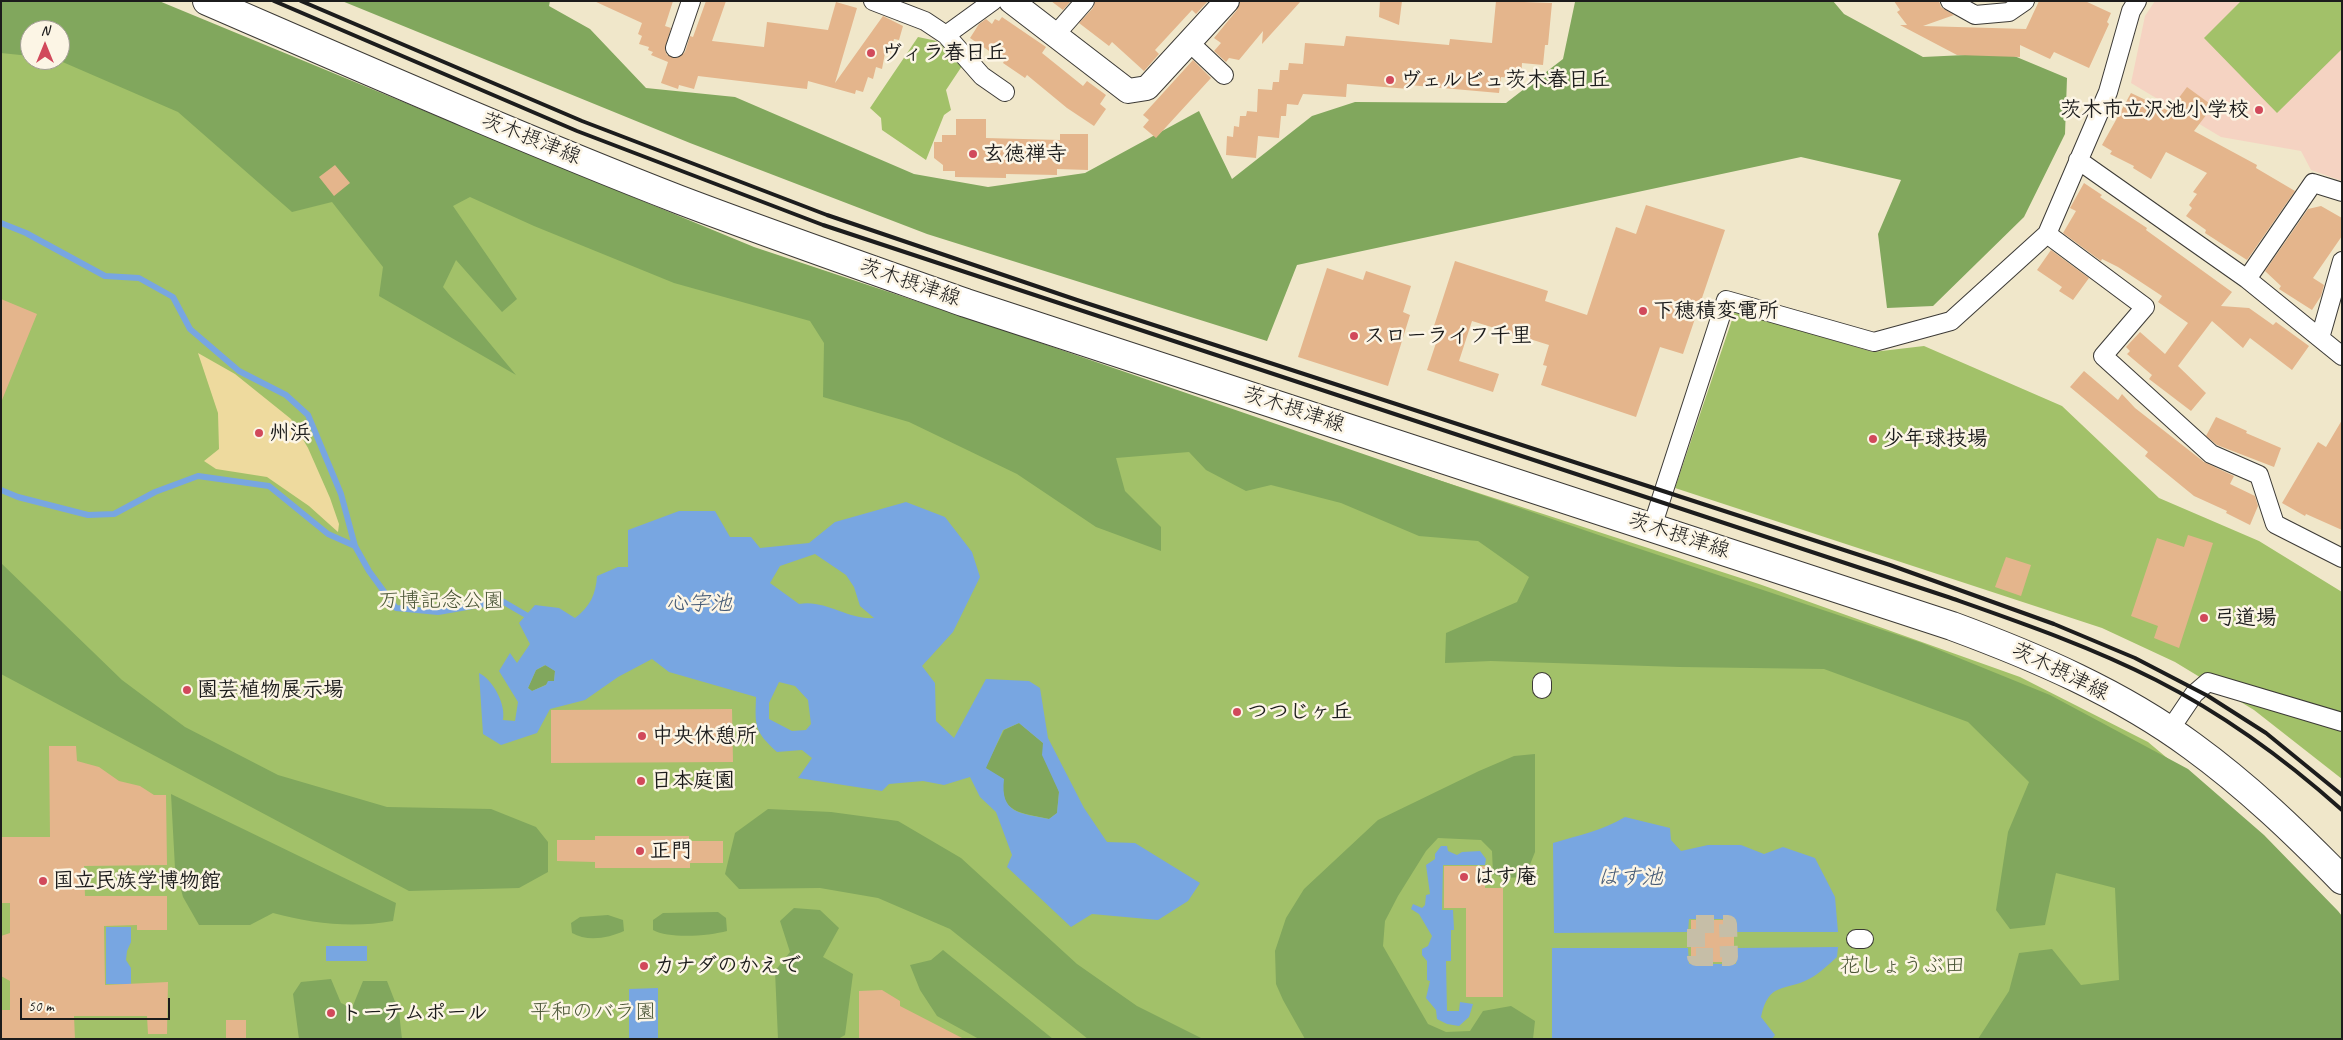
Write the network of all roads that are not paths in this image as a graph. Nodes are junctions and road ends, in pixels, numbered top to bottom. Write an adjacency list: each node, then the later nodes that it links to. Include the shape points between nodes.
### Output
1 (207, 1): 24 (main road, 茨木摂津線, via 540,143 814,250 975,306)
2 (691, 1): 14 (street)
3 (873, 1): 12 (street, via 926,21)
4 (993, 1): 12 (street)
5 (1011, 1): 11 (street)
6 (1085, 1): 11 (street)
7 (1227, 1): 13 (street)
8 (1950, 1): 9 (street, via 1975,15 2009,12)
9 (2025, 1)
10 (2137, 1): 17 (street, via 2108,92)
11 (1056, 34): 13 (street, via 1128,91 1147,88)
12 (946, 35): 16 (street, via 982,76)
13 (1190, 42): 15 (street)
14 (675, 48)
15 (1224, 75)
16 (1005, 92)
17 (2078, 160): 19 (street); 21 (street)
18 (2342, 192): 21 (street, via 2313,183)
19 (2047, 234): 24 (street, via 1951,321 1874,342 1726,300); 25 (street, via 2146,307 2103,356 2211,454 2259,475 2275,524)
20 (2342, 261): 22 (street)
21 (2247, 279): 22 (street)
22 (2320, 338): 23 (street)
23 (2342, 356)
24 (1652, 527): 27 (main road, 茨木摂津線, via 2008,646 2090,684)
25 (2342, 558)
26 (2342, 722): 27 (street, via 2208,682 2194,694)
27 (2169, 730): 28 (main road, 茨木摂津線, via 2257,797)
28 (2342, 880)

